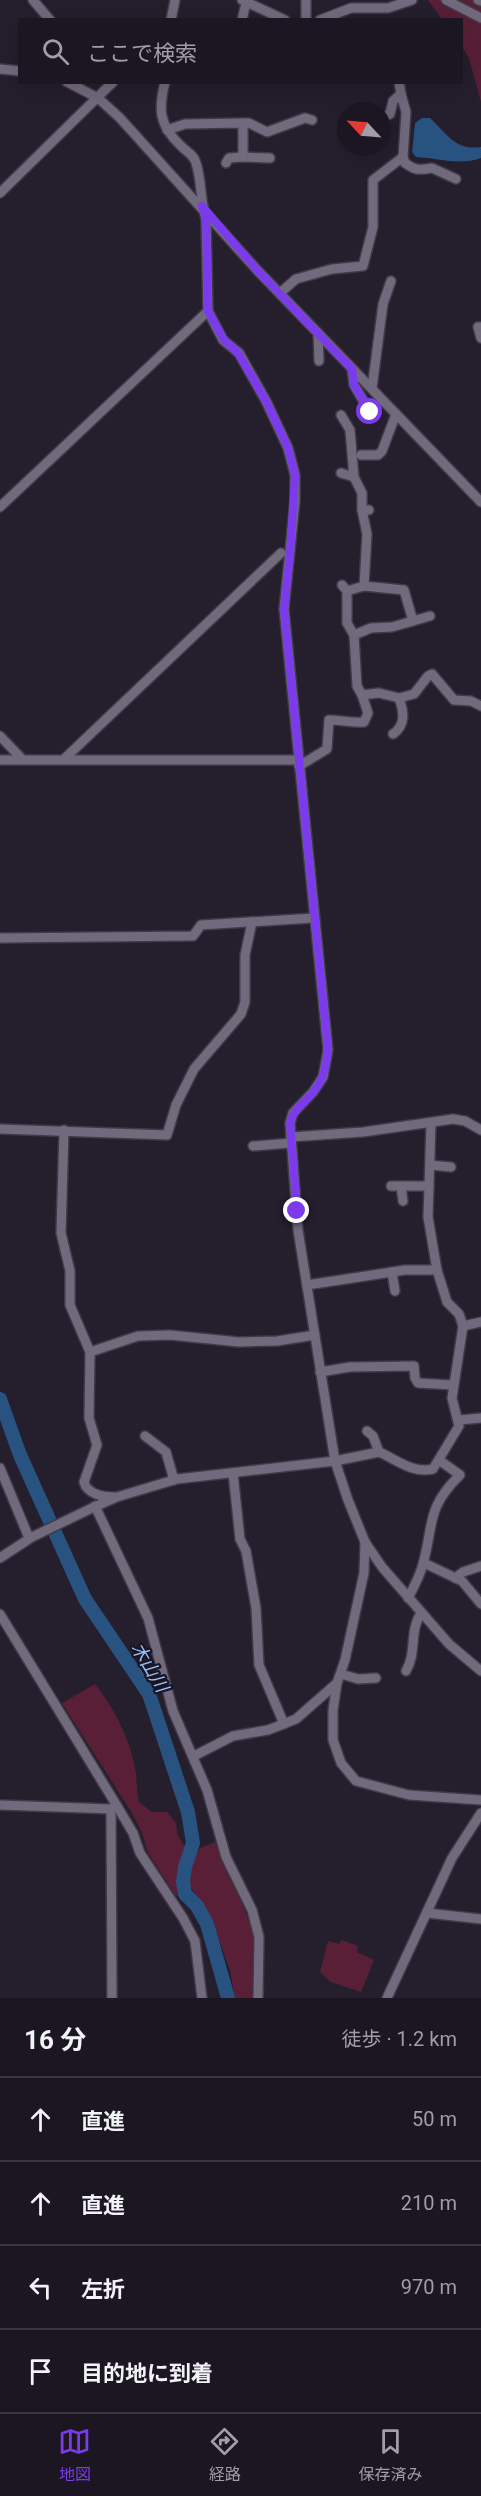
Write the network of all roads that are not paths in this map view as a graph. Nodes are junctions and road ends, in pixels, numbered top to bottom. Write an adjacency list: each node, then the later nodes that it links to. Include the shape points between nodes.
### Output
1 (33, 0): 8 (street)
2 (175, 0): 9 (street)
3 (306, 0): 12 (street)
4 (412, 0): 7 (street)
5 (446, 0): 14 (street)
6 (244, 1): 10 (street); 11 (street)
7 (389, 5): 13 (street, via 351,8)
8 (48, 18)
9 (171, 18)
10 (242, 18)
11 (281, 18)
12 (306, 18)
13 (325, 18)
14 (481, 18)
15 (0, 69): 16 (street)
16 (18, 71)
17 (71, 84): 22 (street)
18 (111, 84): 22 (street)
19 (164, 84): 26 (street, via 160,102)
20 (399, 84): 21 (street)
21 (401, 94): 23 (street); 28 (street, via 406,112)
22 (98, 98): 32 (street); 33 (street)
23 (391, 110)
24 (312, 120): 25 (street, via 305,118 267,132)
25 (243, 123): 26 (street, via 185,124); 27 (street)
26 (167, 130): 33 (street, via 195,160)
27 (243, 157): 29 (street); 30 (street, via 229,158)
28 (403, 157): 31 (street, via 411,168 432,168); 35 (street, via 373,180 373,228 363,266 296,279)
29 (270, 158)
30 (226, 163)
31 (456, 178)
32 (0, 193)
33 (202, 206): 35 (street); 36 (street, via 206,219)
34 (390, 281): 42 (street, via 383,304)
35 (280, 293): 38 (street)
36 (208, 311): 50 (street); 64 (street, via 266,401 288,448 295,475 284,609)
37 (481, 327): 39 (street)
38 (318, 333): 40 (street); 41 (street)
39 (481, 338)
40 (319, 361)
41 (352, 369): 42 (street); 43 (street, via 354,385)
42 (372, 388): 44 (street)
43 (370, 412)
44 (396, 414): 46 (street, via 382,451 378,455); 49 (street)
45 (341, 415): 48 (street, via 350,430)
46 (361, 455)
47 (341, 473): 48 (street)
48 (354, 477): 52 (street, via 362,493 367,534)
49 (481, 502)
50 (0, 507)
51 (281, 553): 63 (street)
52 (363, 586): 54 (street, via 404,590); 55 (street, via 344,588 348,623)
53 (430, 616): 54 (street)
54 (413, 621): 55 (street)
55 (354, 635): 56 (street, via 357,686)
56 (362, 695): 57 (street, via 379,693); 64 (street, via 369,712 364,722 326,719 327,749)
57 (399, 698): 58 (street, via 414,694 432,674 454,700); 59 (street, via 403,721)
58 (481, 706)
59 (393, 734)
60 (0, 736): 62 (street)
61 (0, 760): 62 (street)
62 (23, 760): 63 (street)
63 (63, 760): 64 (street)
64 (299, 763): 65 (street)
65 (314, 918): 66 (street); 72 (street, via 328,1050 323,1077 291,1117)
66 (252, 922): 67 (street, via 201,925 193,936); 70 (street, via 245,955 245,1002 241,1014 194,1069 176,1105 167,1135)
67 (0, 938)
68 (431, 1123): 71 (street, via 453,1119); 72 (street); 74 (street)
69 (0, 1129): 70 (street)
70 (64, 1130): 85 (street, via 61,1233 70,1271 70,1305)
71 (481, 1130)
72 (291, 1140): 73 (street); 80 (street)
73 (253, 1146)
74 (430, 1164): 75 (street); 76 (street)
75 (451, 1167)
76 (429, 1186): 77 (street, via 396,1186); 78 (street, via 428,1217)
77 (403, 1201)
78 (437, 1270): 79 (street); 83 (street, via 447,1302 459,1314)
79 (392, 1272): 80 (street); 81 (street)
80 (307, 1285): 84 (street)
81 (394, 1292)
82 (481, 1322): 83 (street)
83 (463, 1326): 87 (street)
84 (315, 1335): 85 (street, via 239,1342 138,1336); 86 (street)
85 (90, 1352): 98 (street, via 89,1418 97,1445 84,1482 87,1490)
86 (320, 1372): 87 (street, via 350,1367 414,1366 418,1383); 94 (street)
87 (453, 1385): 89 (street, via 452,1398)
88 (481, 1418): 89 (street)
89 (459, 1420): 93 (street, via 457,1432)
90 (367, 1431): 92 (street)
91 (145, 1436): 97 (street, via 166,1452)
92 (379, 1452): 93 (street, via 398,1464 428,1470); 94 (street)
93 (439, 1460): 103 (street, via 460,1475 438,1500)
94 (335, 1461): 96 (street); 101 (street)
95 (0, 1468): 100 (street)
96 (233, 1473): 97 (street); 114 (street, via 240,1539 246,1551 256,1608 259,1665)
97 (174, 1480): 98 (street)
98 (117, 1497): 99 (street)
99 (94, 1507): 100 (street); 115 (street, via 148,1618 173,1711)
100 (30, 1537): 102 (street)
101 (365, 1542): 106 (street); 113 (street, via 364,1573)
102 (0, 1558)
103 (424, 1563): 105 (street); 106 (street)
104 (481, 1566): 105 (street)
105 (455, 1578): 107 (street)
106 (408, 1598): 108 (street)
107 (481, 1604)
108 (421, 1613): 110 (street); 111 (street)
109 (0, 1614): 118 (street)
110 (406, 1671)
111 (481, 1671)
112 (376, 1677): 113 (street)
113 (339, 1678): 114 (street, via 296,1719); 116 (street, via 333,1740 341,1762 356,1781 409,1795)
114 (284, 1724): 115 (street, via 268,1731 233,1736)
115 (194, 1756): 124 (street, via 226,1857 252,1910 259,1937)
116 (481, 1800)
117 (0, 1804): 118 (street)
118 (114, 1807): 122 (street); 123 (street, via 195,1941)
119 (481, 1812): 120 (street, via 452,1858)
120 (427, 1913): 121 (street); 125 (street)
121 (481, 1919)
122 (112, 1998)
123 (202, 1998)
124 (258, 1998)
125 (387, 1998)

